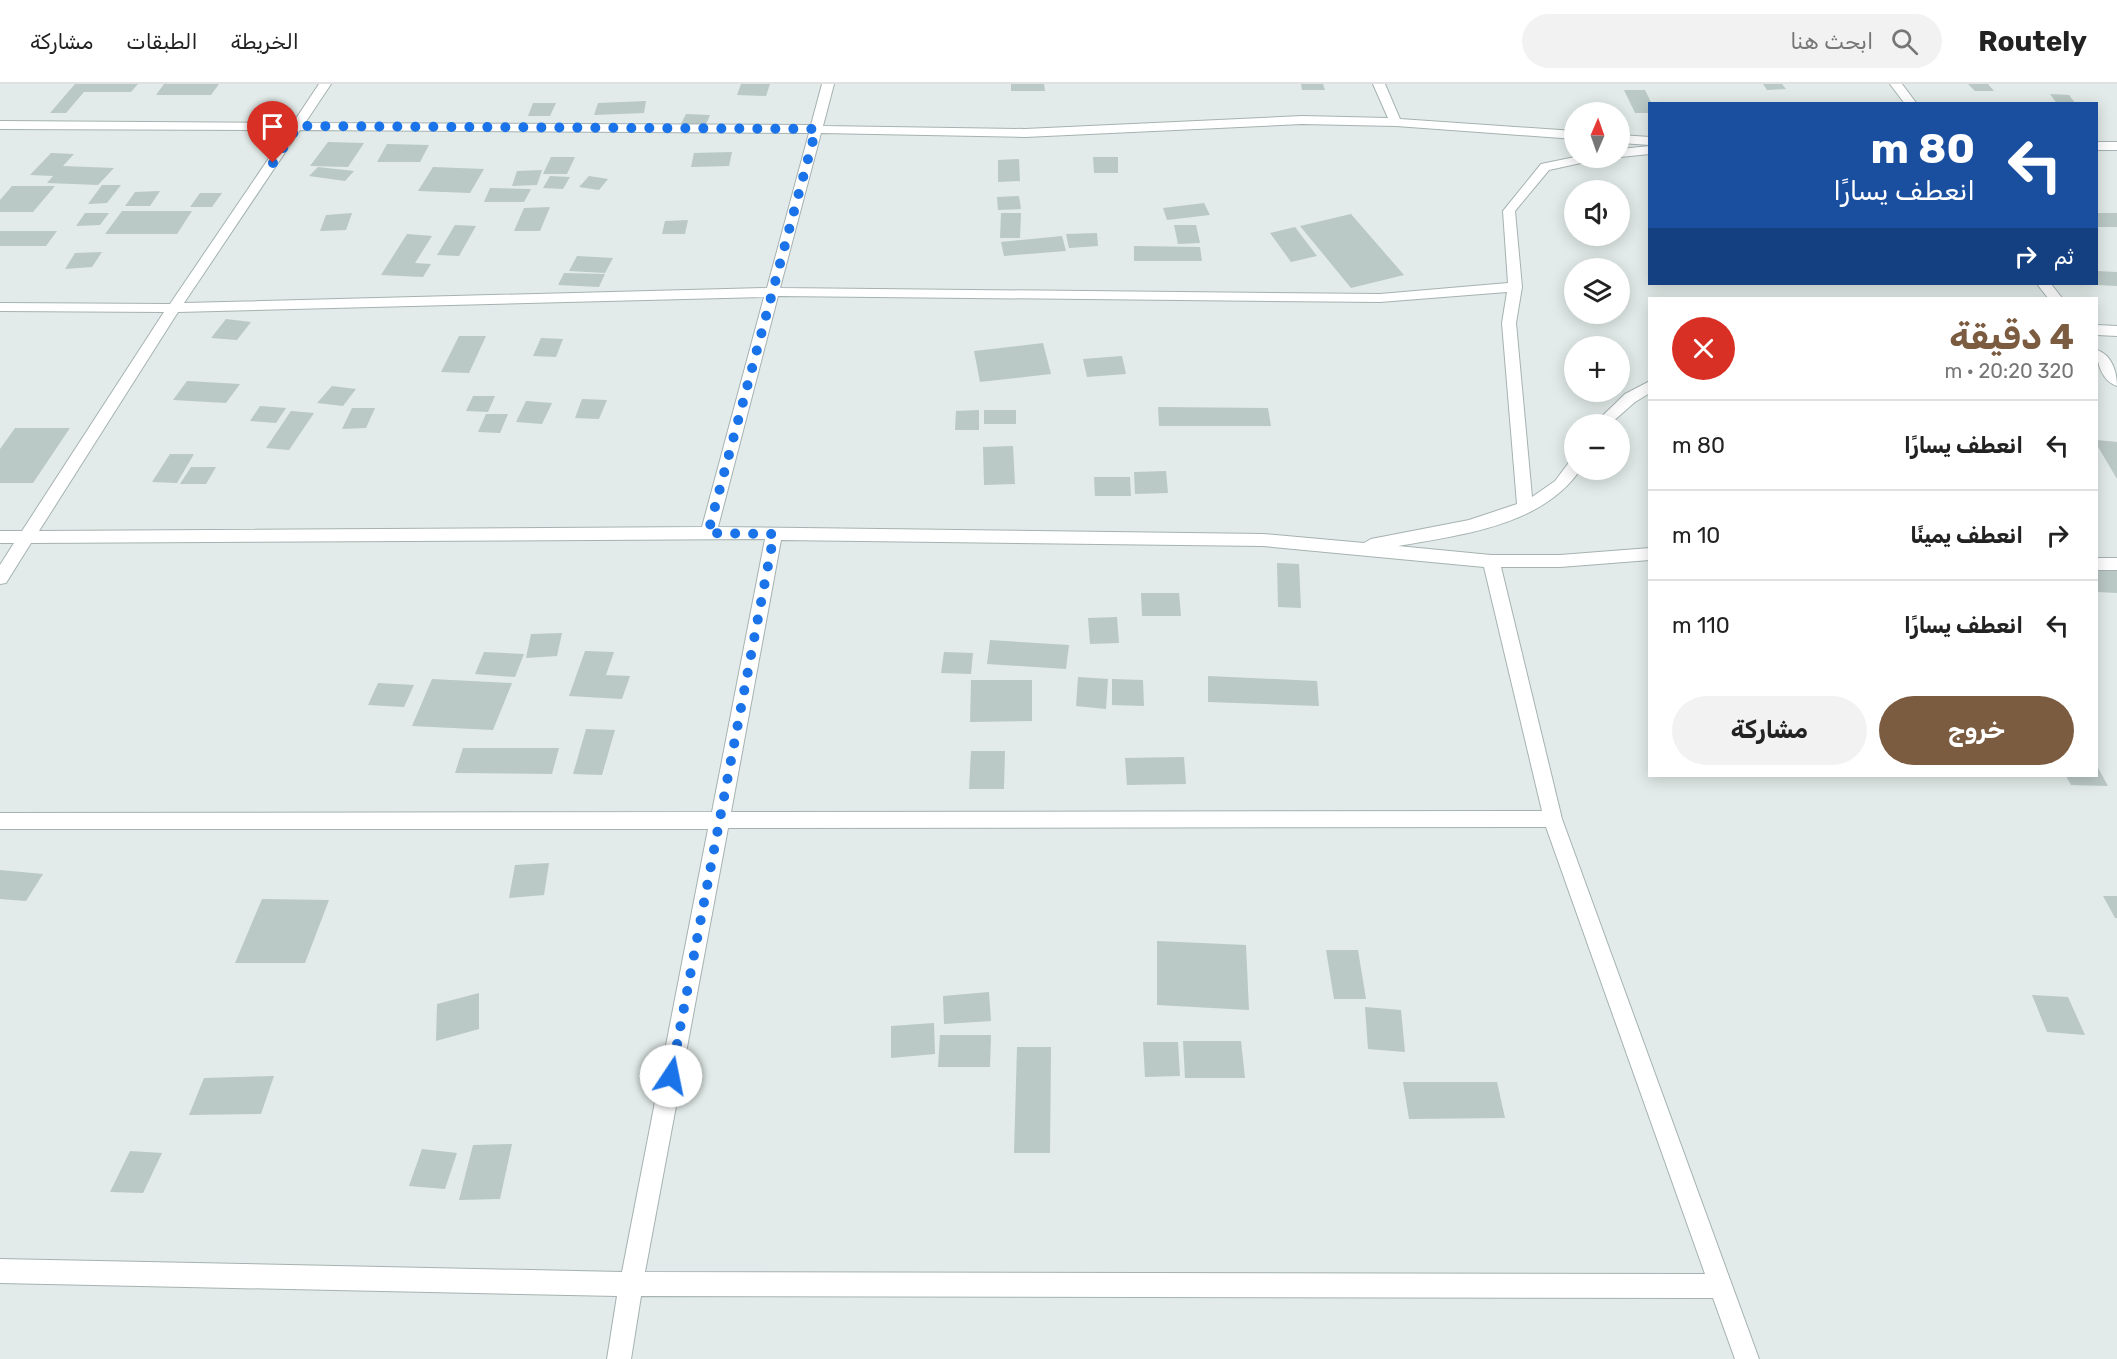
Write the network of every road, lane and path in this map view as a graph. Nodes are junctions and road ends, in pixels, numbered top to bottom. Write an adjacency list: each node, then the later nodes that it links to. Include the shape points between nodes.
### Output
1 (326, 84): 8 (street)
2 (828, 84): 9 (street)
3 (1379, 84): 6 (street)
4 (1896, 84): 5 (street)
5 (1910, 102)
6 (1396, 122): 9 (street, via 1302,120 1025,133); 10 (street)
7 (0, 125): 8 (street)
8 (298, 126): 9 (street); 23 (street)
9 (816, 129): 20 (street)
10 (1564, 134)
11 (1630, 139): 12 (street)
12 (1648, 141)
13 (2098, 146): 14 (street)
14 (2117, 146)
15 (1648, 150): 16 (street)
16 (1630, 152)
17 (1564, 163): 19 (street, via 1545,167 1509,211)
18 (2045, 285): 21 (street)
19 (1515, 286): 20 (street, via 1380,298); 31 (street, via 1509,323)
20 (772, 292): 23 (street); 32 (street)
21 (2054, 297)
22 (0, 307): 23 (street)
23 (174, 308): 35 (street)
24 (2098, 330): 25 (street)
25 (2117, 331)
26 (2098, 356): 27 (street)
27 (2117, 381)
28 (1648, 387): 29 (street)
29 (1612, 414)
30 (1564, 480): 31 (street)
31 (1525, 507): 36 (street, via 1473,526)
32 (708, 533): 33 (street); 35 (street)
33 (774, 534): 36 (street, via 1263,540); 43 (street)
34 (0, 537): 35 (street)
35 (28, 537): 41 (street)
36 (1352, 549): 38 (street)
37 (1648, 554): 38 (street, via 1560,561)
38 (1491, 561): 42 (street)
39 (2098, 564): 40 (street)
40 (2117, 564)
41 (0, 578)
42 (1553, 819): 43 (street); 47 (street)
43 (719, 820): 44 (street); 46 (street)
44 (0, 821)
45 (0, 1271): 46 (street)
46 (631, 1284): 47 (street); 48 (street)
47 (1722, 1286): 49 (street)
48 (619, 1359)
49 (1747, 1359)

